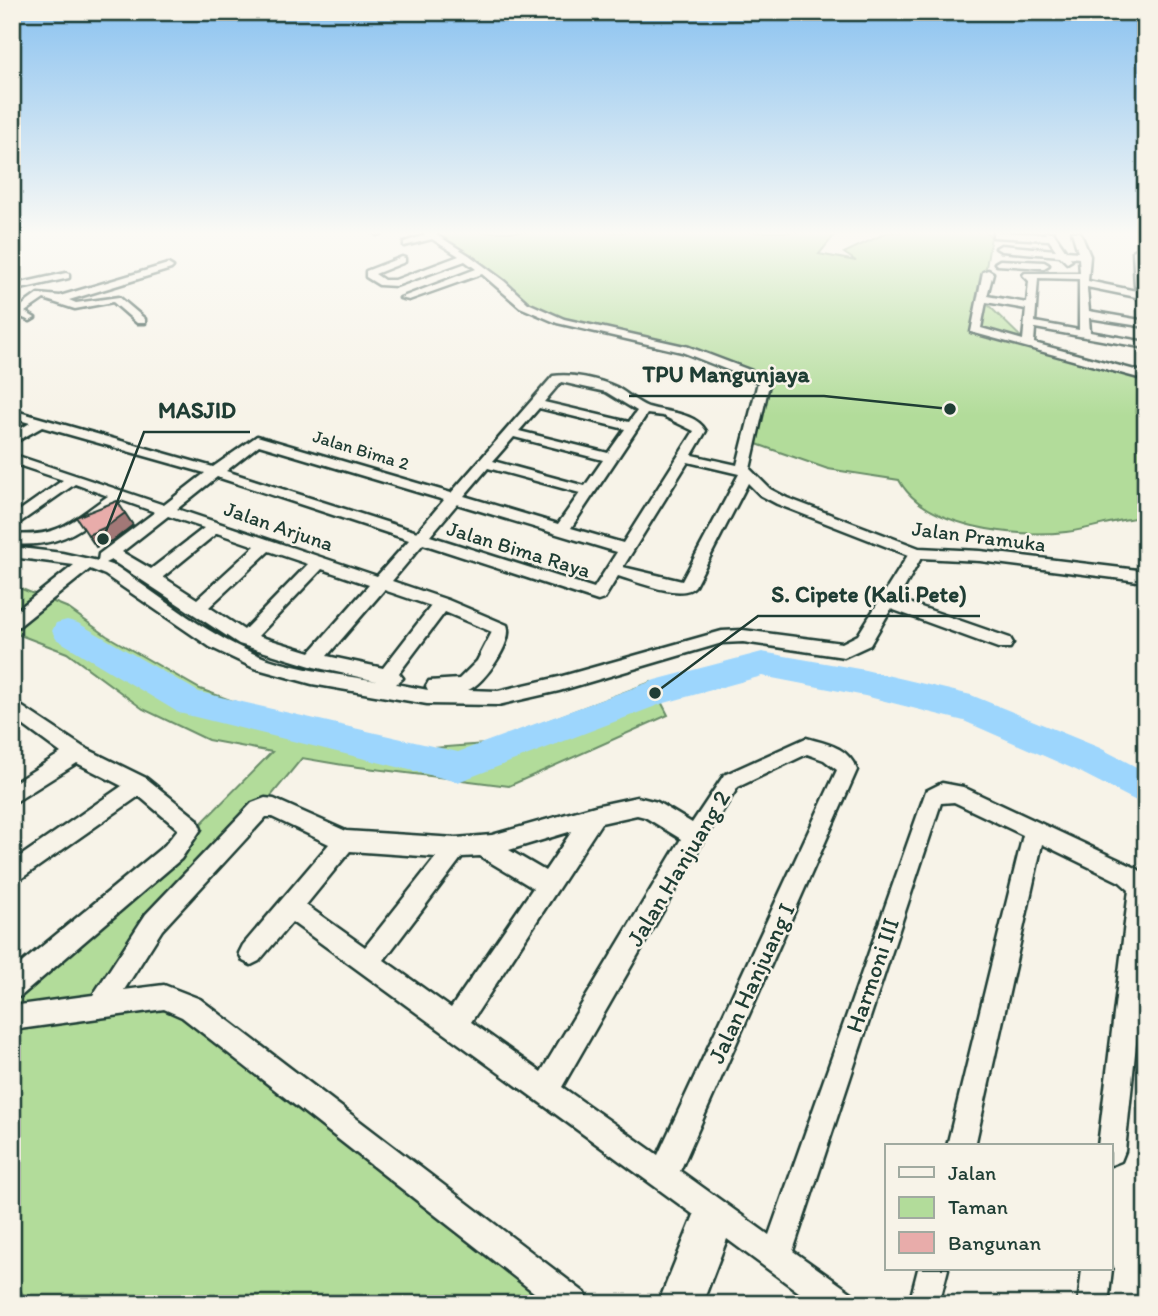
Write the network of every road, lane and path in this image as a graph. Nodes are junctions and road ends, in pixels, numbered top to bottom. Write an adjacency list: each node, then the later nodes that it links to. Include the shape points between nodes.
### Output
1 (19, 293): 12 (street)
2 (80, 293): 11 (street)
3 (418, 293): 9 (street)
4 (510, 293): 38 (street, via 524,305 561,321 685,349 764,380)
5 (982, 293): 10 (street)
6 (1033, 293): 14 (street)
7 (1083, 293): 15 (street)
8 (1136, 293): 13 (street, via 1134,304)
9 (405, 298)
10 (981, 298): 14 (street); 21 (street, via 975,330)
11 (61, 299): 12 (street); 17 (street, via 75,306 115,299)
12 (33, 300): 16 (street, via 18,312)
13 (1146, 306)
14 (1031, 307): 19 (street)
15 (1085, 314): 18 (street); 20 (street)
16 (30, 318)
17 (141, 320)
18 (1139, 320)
19 (1030, 324): 20 (street); 21 (street)
20 (1085, 334): 23 (street)
21 (1028, 344): 23 (street)
22 (1146, 345): 23 (street)
23 (1121, 355): 24 (street)
24 (1146, 377)
25 (537, 404): 26 (street, via 561,377 610,389); 29 (street); 30 (street)
26 (644, 410): 29 (street); 32 (street, Jalan Bima Raya, via 697,426 700,431)
27 (12, 414): 28 (street, Jalan Bima Raya)
28 (42, 421): 31 (street); 37 (street, Jalan Bima Raya)
29 (633, 427): 34 (street)
30 (512, 433): 34 (street); 36 (street)
31 (12, 440)
32 (684, 457): 38 (street); 51 (street, Jalan Bima Raya)
33 (12, 458): 35 (street, Jalan Arjuna)
34 (611, 458): 41 (street)
35 (29, 463): 39 (street); 40 (street, Jalan Arjuna)
36 (485, 463): 41 (street); 43 (street)
37 (215, 472): 43 (street, Jalan Bima 2, via 257,440); 44 (street); 49 (street, Jalan Bima Raya)
38 (744, 472): 54 (street, Jalan Pramuka, via 782,501); 57 (street, via 687,586)
39 (12, 474)
40 (72, 480): 42 (street, Jalan Arjuna); 45 (street)
41 (589, 491): 47 (street)
42 (120, 494): 44 (street, Jalan Arjuna); 48 (street, via 61,536)
43 (454, 498): 47 (street, Jalan Bima 2); 49 (street)
44 (166, 510): 46 (street, Jalan Arjuna); 53 (street)
45 (12, 523)
46 (215, 527): 50 (street, Jalan Arjuna); 58 (street)
47 (562, 530): 51 (street, Jalan Bima 2)
48 (12, 539)
49 (419, 539): 57 (street, Jalan Bima Raya, via 598,595); 60 (street)
50 (267, 544): 55 (street, Jalan Arjuna); 63 (street)
51 (626, 549): 57 (street, Jalan Bima Raya)
52 (12, 552): 56 (street)
53 (110, 553): 56 (street); 58 (street)
54 (917, 553): 59 (street, Jalan Pramuka, via 980,556); 61 (street)
55 (320, 562): 60 (street, Jalan Arjuna); 65 (street)
56 (91, 564): 61 (street, via 133,584 216,642 260,663 427,697 498,698 722,637 844,650 864,640); 64 (street)
57 (614, 570)
58 (152, 577): 63 (street)
59 (1146, 577)
60 (379, 582): 62 (street, Jalan Arjuna); 67 (street)
61 (887, 601): 66 (street)
62 (442, 604): 68 (street); 68 (street, Jalan Arjuna, via 502,630 473,679 448,688)
63 (197, 608): 65 (street)
64 (12, 623)
65 (245, 639): 67 (street)
66 (1004, 643)
67 (314, 660): 68 (street)
68 (386, 677)
69 (12, 707): 70 (street)
70 (21, 724): 71 (street)
71 (76, 753): 72 (street); 74 (street)
72 (139, 784): 81 (street); 87 (street, via 190,826 189,835)
73 (838, 793): 77 (street, Jalan Hanjuang 2, via 847,770 844,762 806,747 731,781); 94 (street, Jalan Hanjuang I)
74 (12, 795)
75 (595, 815): 77 (street, via 643,807); 79 (street); 82 (street)
76 (1034, 831): 83 (street); 92 (street); 96 (street, Harmoni III, via 956,793 933,797)
77 (695, 836): 91 (street, Jalan Hanjuang 2)
78 (345, 841): 80 (street); 84 (street); 88 (street, via 274,808 258,810 154,922)
79 (482, 846): 80 (street); 82 (street)
80 (456, 848): 86 (street)
81 (12, 875)
82 (548, 885): 90 (street)
83 (1144, 886): 93 (street)
84 (290, 907): 85 (street); 86 (street)
85 (251, 953)
86 (367, 963): 90 (street)
87 (12, 987)
88 (102, 1004): 89 (street); 99 (street, via 164,997 191,1008)
89 (12, 1018)
90 (454, 1026): 91 (street)
91 (545, 1091): 94 (street)
92 (961, 1144)
93 (1112, 1144)
94 (664, 1174): 95 (street)
95 (716, 1214): 96 (street); 100 (street); 101 (street)
96 (776, 1258): 102 (street)
97 (933, 1270): 103 (street)
98 (1097, 1270): 104 (street)
99 (573, 1303)
100 (673, 1304)
101 (687, 1304)
102 (841, 1304)
103 (925, 1304)
104 (1093, 1304)

